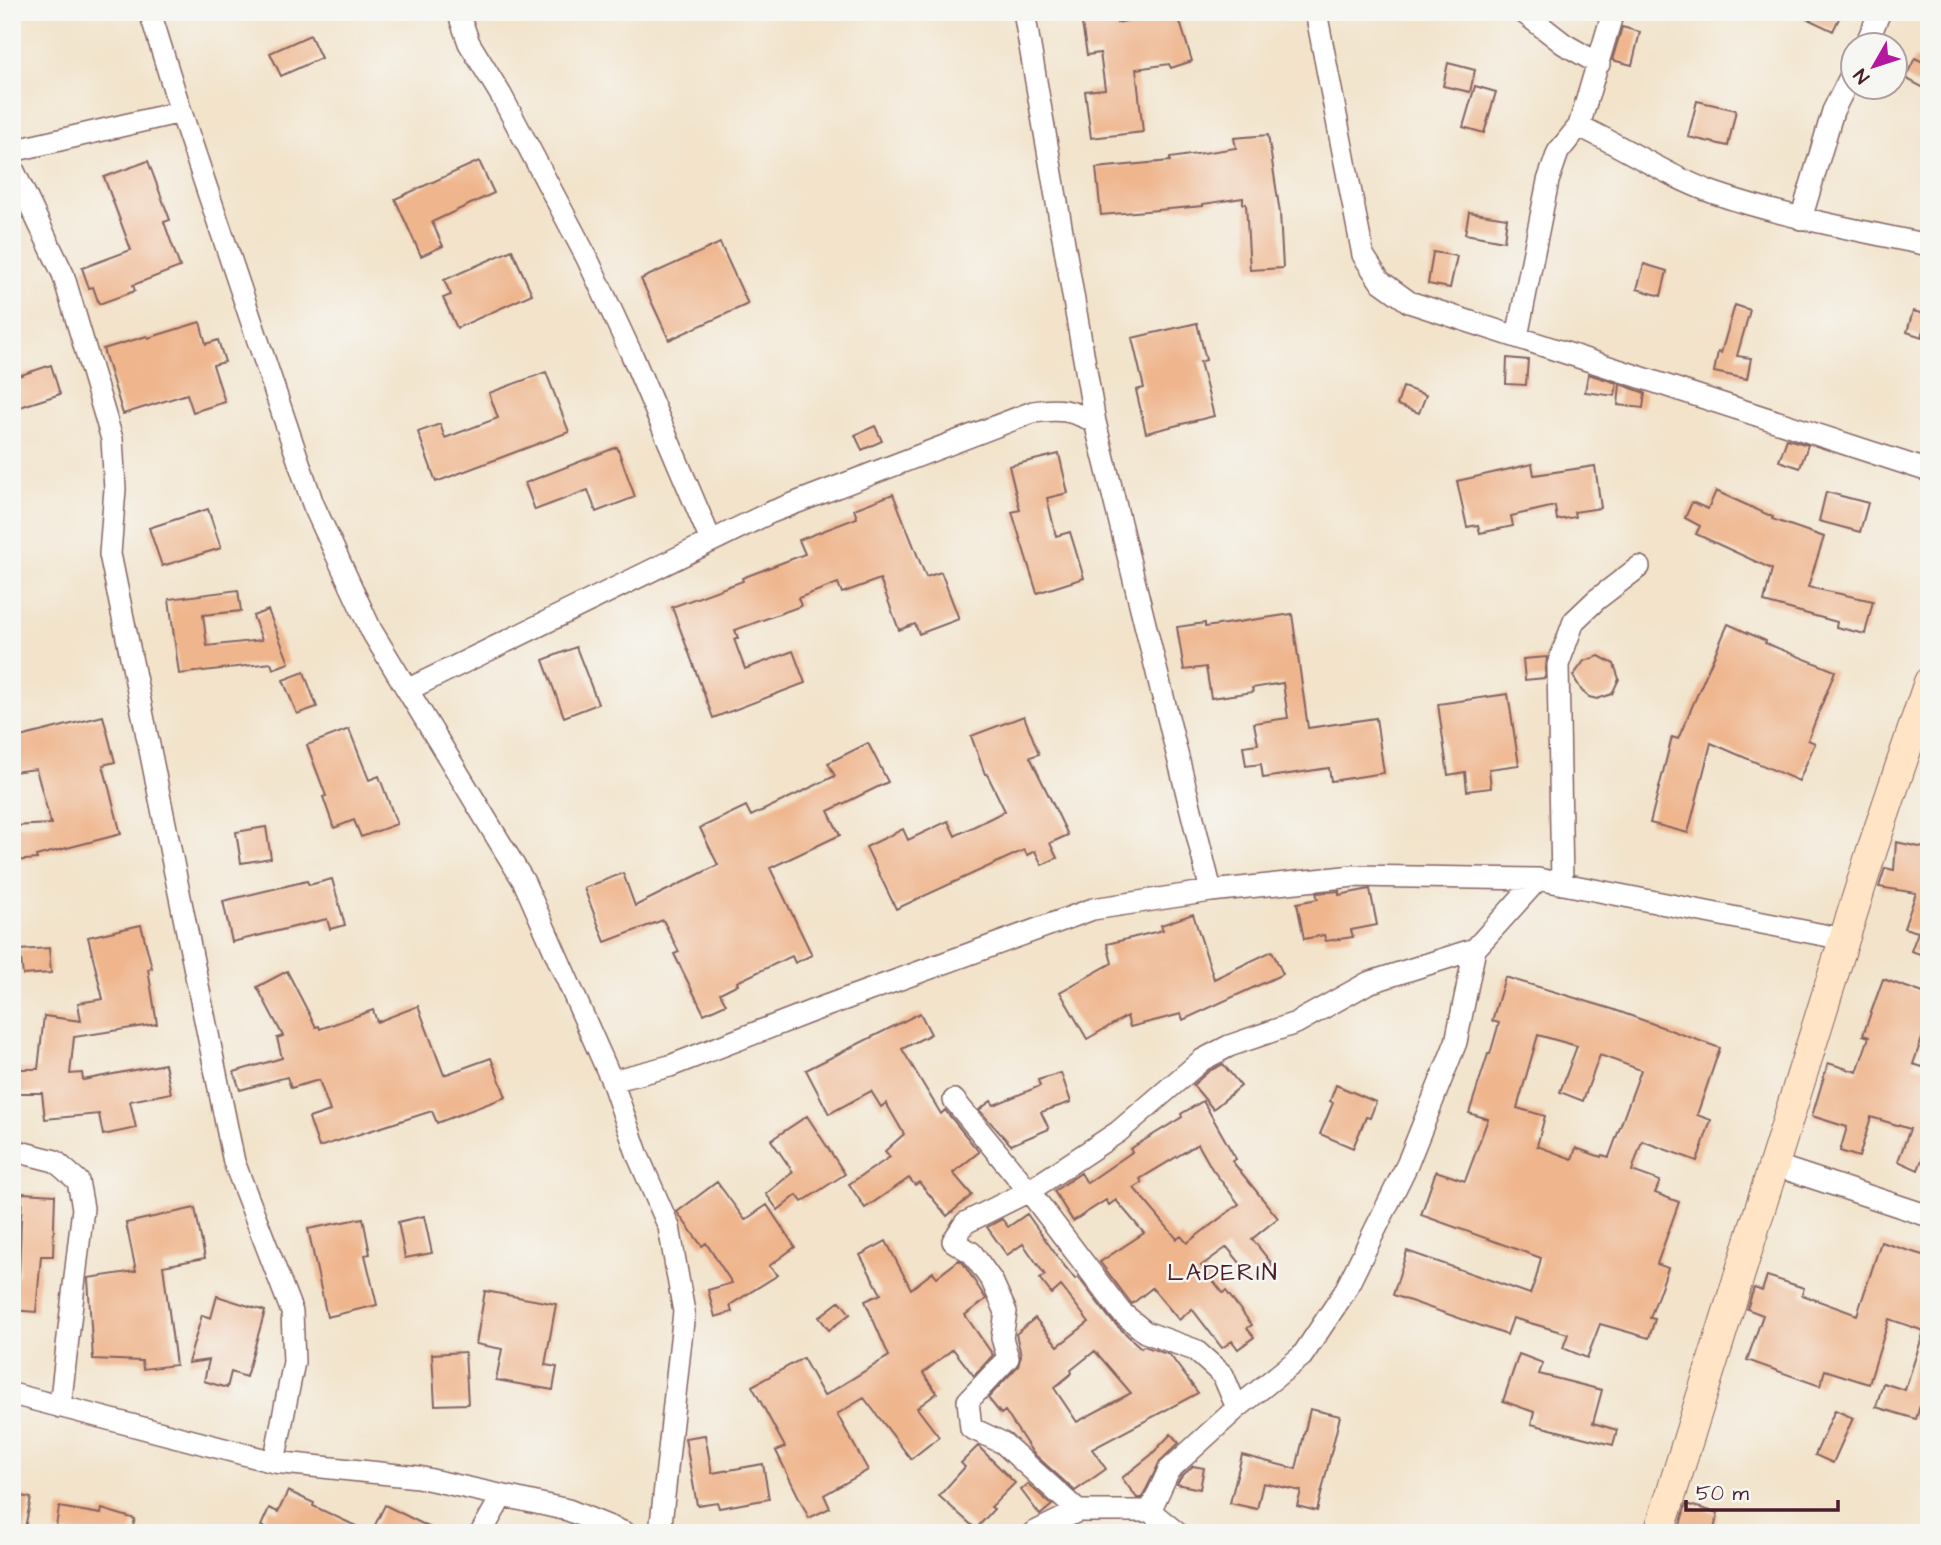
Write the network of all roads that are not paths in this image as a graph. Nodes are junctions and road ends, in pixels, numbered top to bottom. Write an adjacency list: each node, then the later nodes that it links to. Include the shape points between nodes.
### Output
1 (150, 12): 11 (street)
2 (458, 12): 20 (street, via 469,43 587,258)
3 (1024, 12): 18 (street)
4 (1316, 12): 17 (street, via 1363,255 1380,281 1409,302)
5 (1523, 12): 9 (street)
6 (1613, 12): 9 (street)
7 (1880, 12): 8 (street)
8 (1871, 32)
9 (1599, 64): 12 (street)
10 (1840, 96): 15 (street)
11 (181, 111): 13 (street); 23 (street, via 313,504 371,630)
12 (1579, 126): 15 (street, via 1713,192); 17 (street, via 1558,152 1548,181)
13 (12, 151)
14 (12, 167): 38 (street, via 63,274 112,439 115,489 110,554 234,1162 292,1312 294,1362)
15 (1801, 219): 16 (street)
16 (1929, 245)
17 (1517, 337): 19 (street)
18 (1095, 422): 20 (street, via 1074,412 1033,412 769,513); 26 (street)
19 (1929, 471)
20 (711, 541): 23 (street)
21 (1639, 567): 25 (street, via 1574,621 1558,665)
22 (1929, 682): 27 (street)
23 (407, 690): 29 (street, via 524,882)
24 (1538, 879): 25 (street); 26 (street, via 1354,876); 28 (street)
25 (1562, 884): 27 (street)
26 (1211, 891): 29 (street, via 1093,909 670,1066)
27 (1844, 939): 32 (street)
28 (1475, 949): 33 (street, via 1368,982 1296,1023 1202,1060 1118,1132); 37 (street, via 1457,1042 1407,1165 1344,1293 1302,1356)
29 (612, 1081): 44 (street, via 669,1227 684,1312)
30 (954, 1100): 33 (street)
31 (12, 1150): 36 (street, via 55,1161 78,1181 83,1208)
32 (1774, 1165): 34 (street); 47 (street)
33 (1029, 1191): 37 (street, via 1121,1312 1145,1332 1195,1350 1223,1376); 40 (street, via 965,1223 953,1241 972,1253 1006,1312 1002,1338 1008,1358 968,1401 971,1428 1003,1443)
34 (1929, 1216)
35 (12, 1394): 36 (street)
36 (60, 1407): 38 (street)
37 (1237, 1408): 41 (street, via 1170,1470)
38 (274, 1462): 39 (street, via 418,1477)
39 (502, 1496): 42 (street); 43 (street, via 568,1510)
40 (1078, 1511): 41 (street); 45 (street)
41 (1150, 1511): 46 (street)
42 (481, 1533)
43 (625, 1533)
44 (660, 1533)
45 (1032, 1533)
46 (1177, 1533)
47 (1659, 1533)

